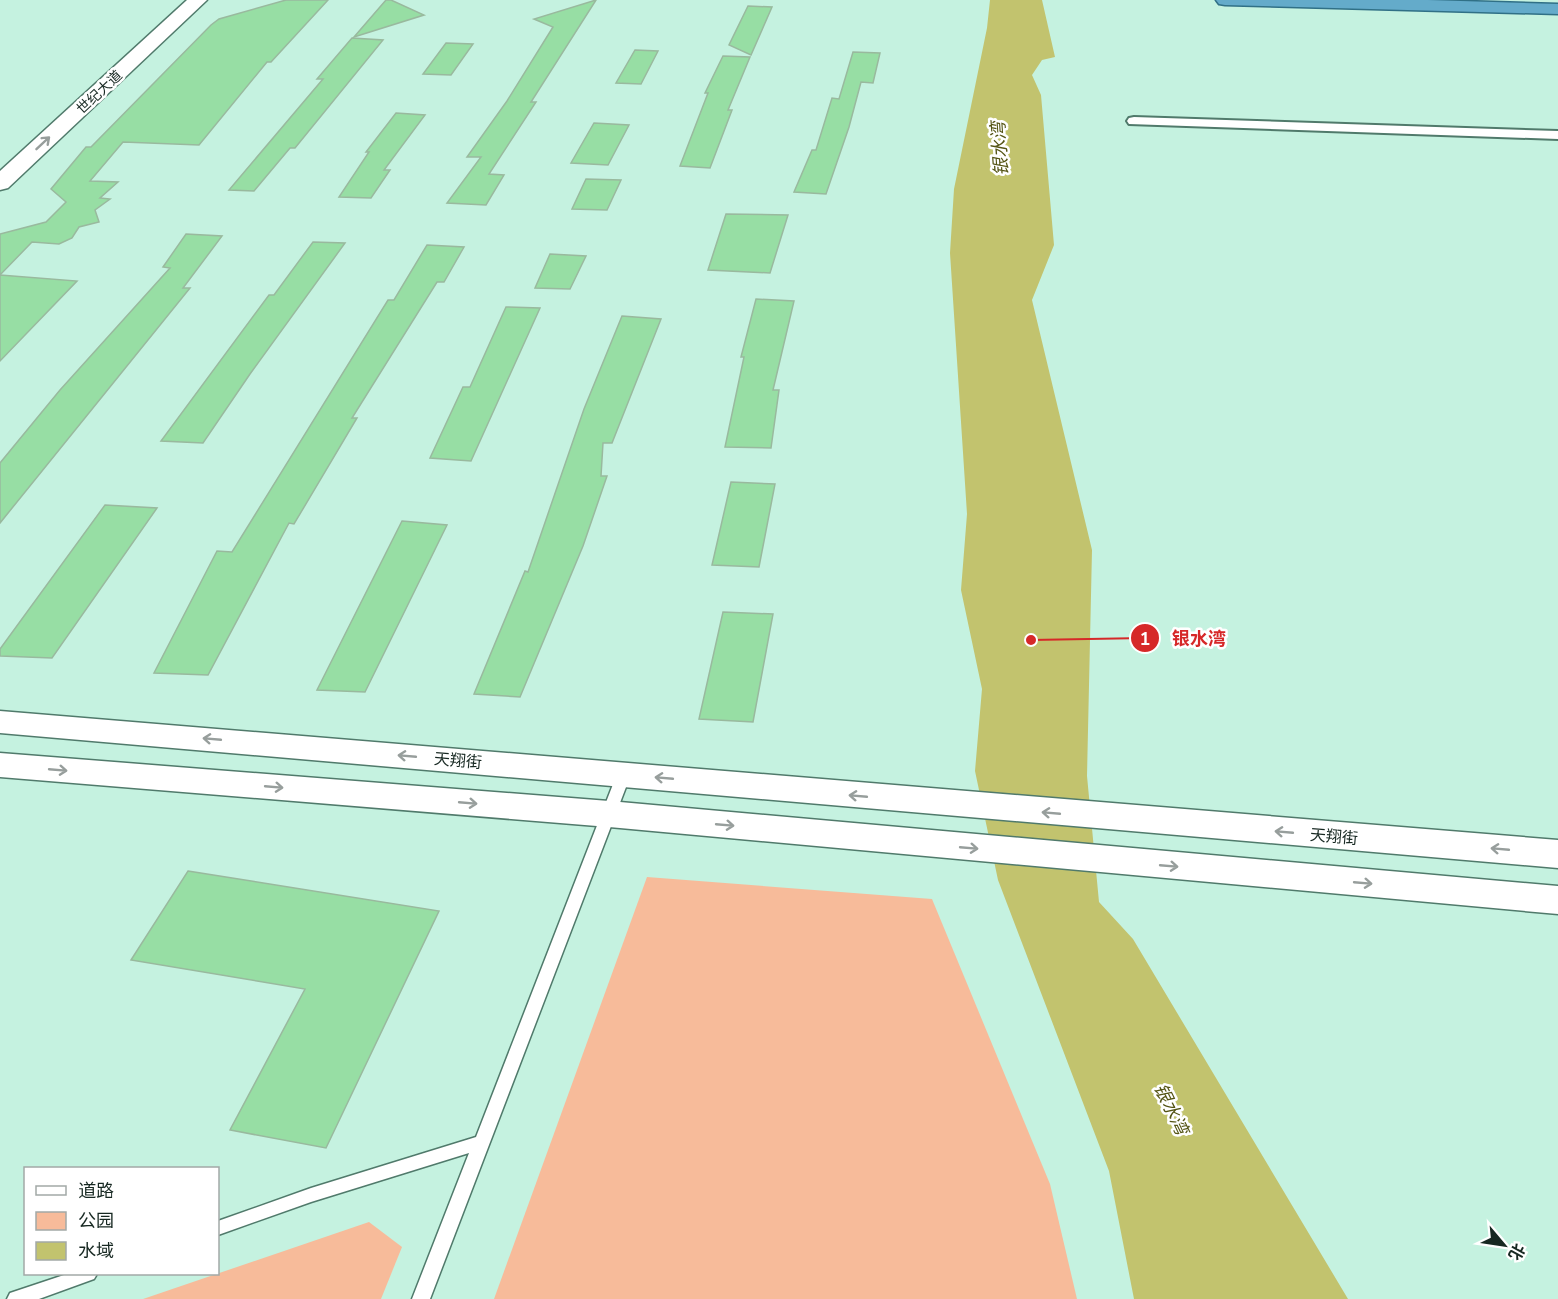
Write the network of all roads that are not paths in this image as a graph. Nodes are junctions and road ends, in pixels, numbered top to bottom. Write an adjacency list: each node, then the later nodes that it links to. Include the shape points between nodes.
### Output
1 (173, 0): 9 (main road, 世纪大道)
2 (198, 0): 10 (main road, 世纪大道, one-way to 2)
3 (1225, 0): 5 (highway)
4 (1414, 0): 5 (highway)
5 (1500, 8): 6 (highway)
6 (1558, 9)
7 (1134, 121): 8 (street)
8 (1558, 135)
9 (0, 158)
10 (0, 183)
11 (0, 722): 13 (main road, 天翔街, one-way to 11)
12 (0, 765): 14 (main road, one-way to 14)
13 (624, 774): 14 (lane); 15 (main road, 天翔街, one-way to 13)
14 (609, 814): 16 (main road, one-way to 16); 17 (lane)
15 (1558, 854)
16 (1558, 900)
17 (482, 1142): 18 (lane); 21 (lane)
18 (219, 1228)
19 (85, 1275): 20 (lane)
20 (16, 1299)
21 (421, 1299)

